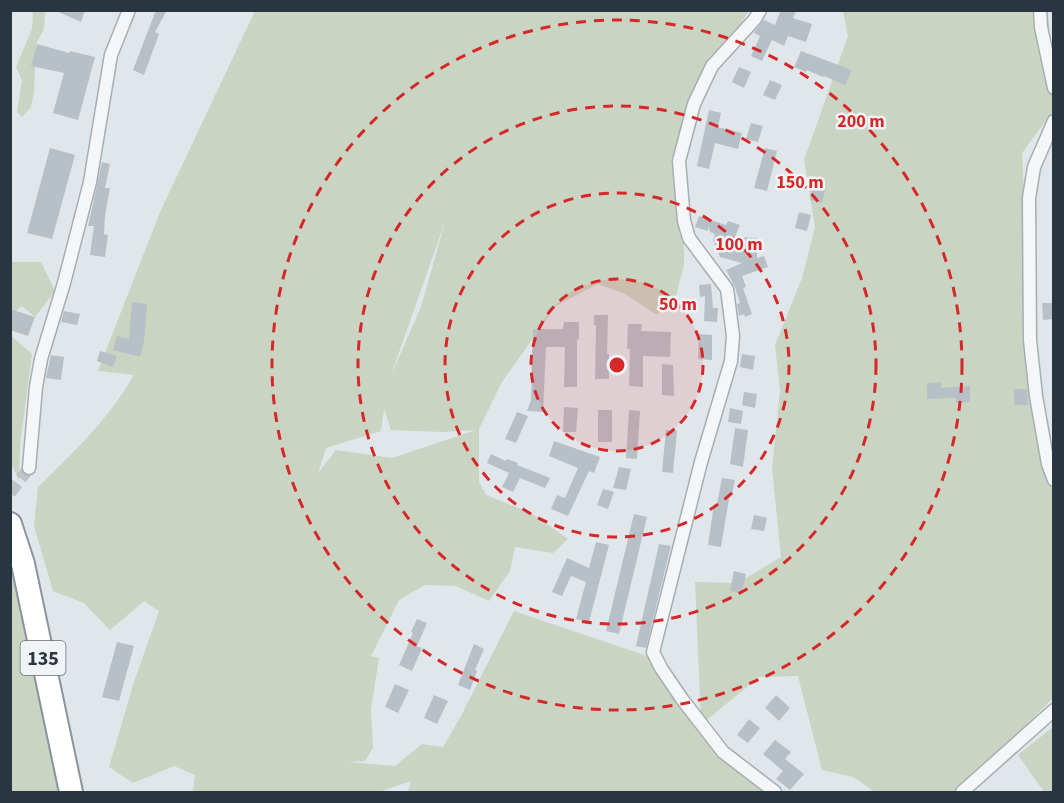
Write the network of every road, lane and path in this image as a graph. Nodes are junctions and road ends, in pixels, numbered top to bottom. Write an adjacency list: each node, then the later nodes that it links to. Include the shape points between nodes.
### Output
1 (129, 10): 6 (street, via 111,54 90,182 41,359)
2 (760, 10): 11 (street, via 712,66 694,104 679,161 689,238 727,289 733,336 731,361 653,652 682,699 723,752)
3 (1040, 10): 4 (street)
4 (1053, 88)
5 (1053, 121): 7 (street, via 1034,167 1029,208 1031,347 1036,396)
6 (29, 468)
7 (1053, 480)
8 (10, 524): 10 (highway, 135, via 23,564)
9 (1053, 710): 12 (street)
10 (72, 792)
11 (775, 792)
12 (963, 792)

